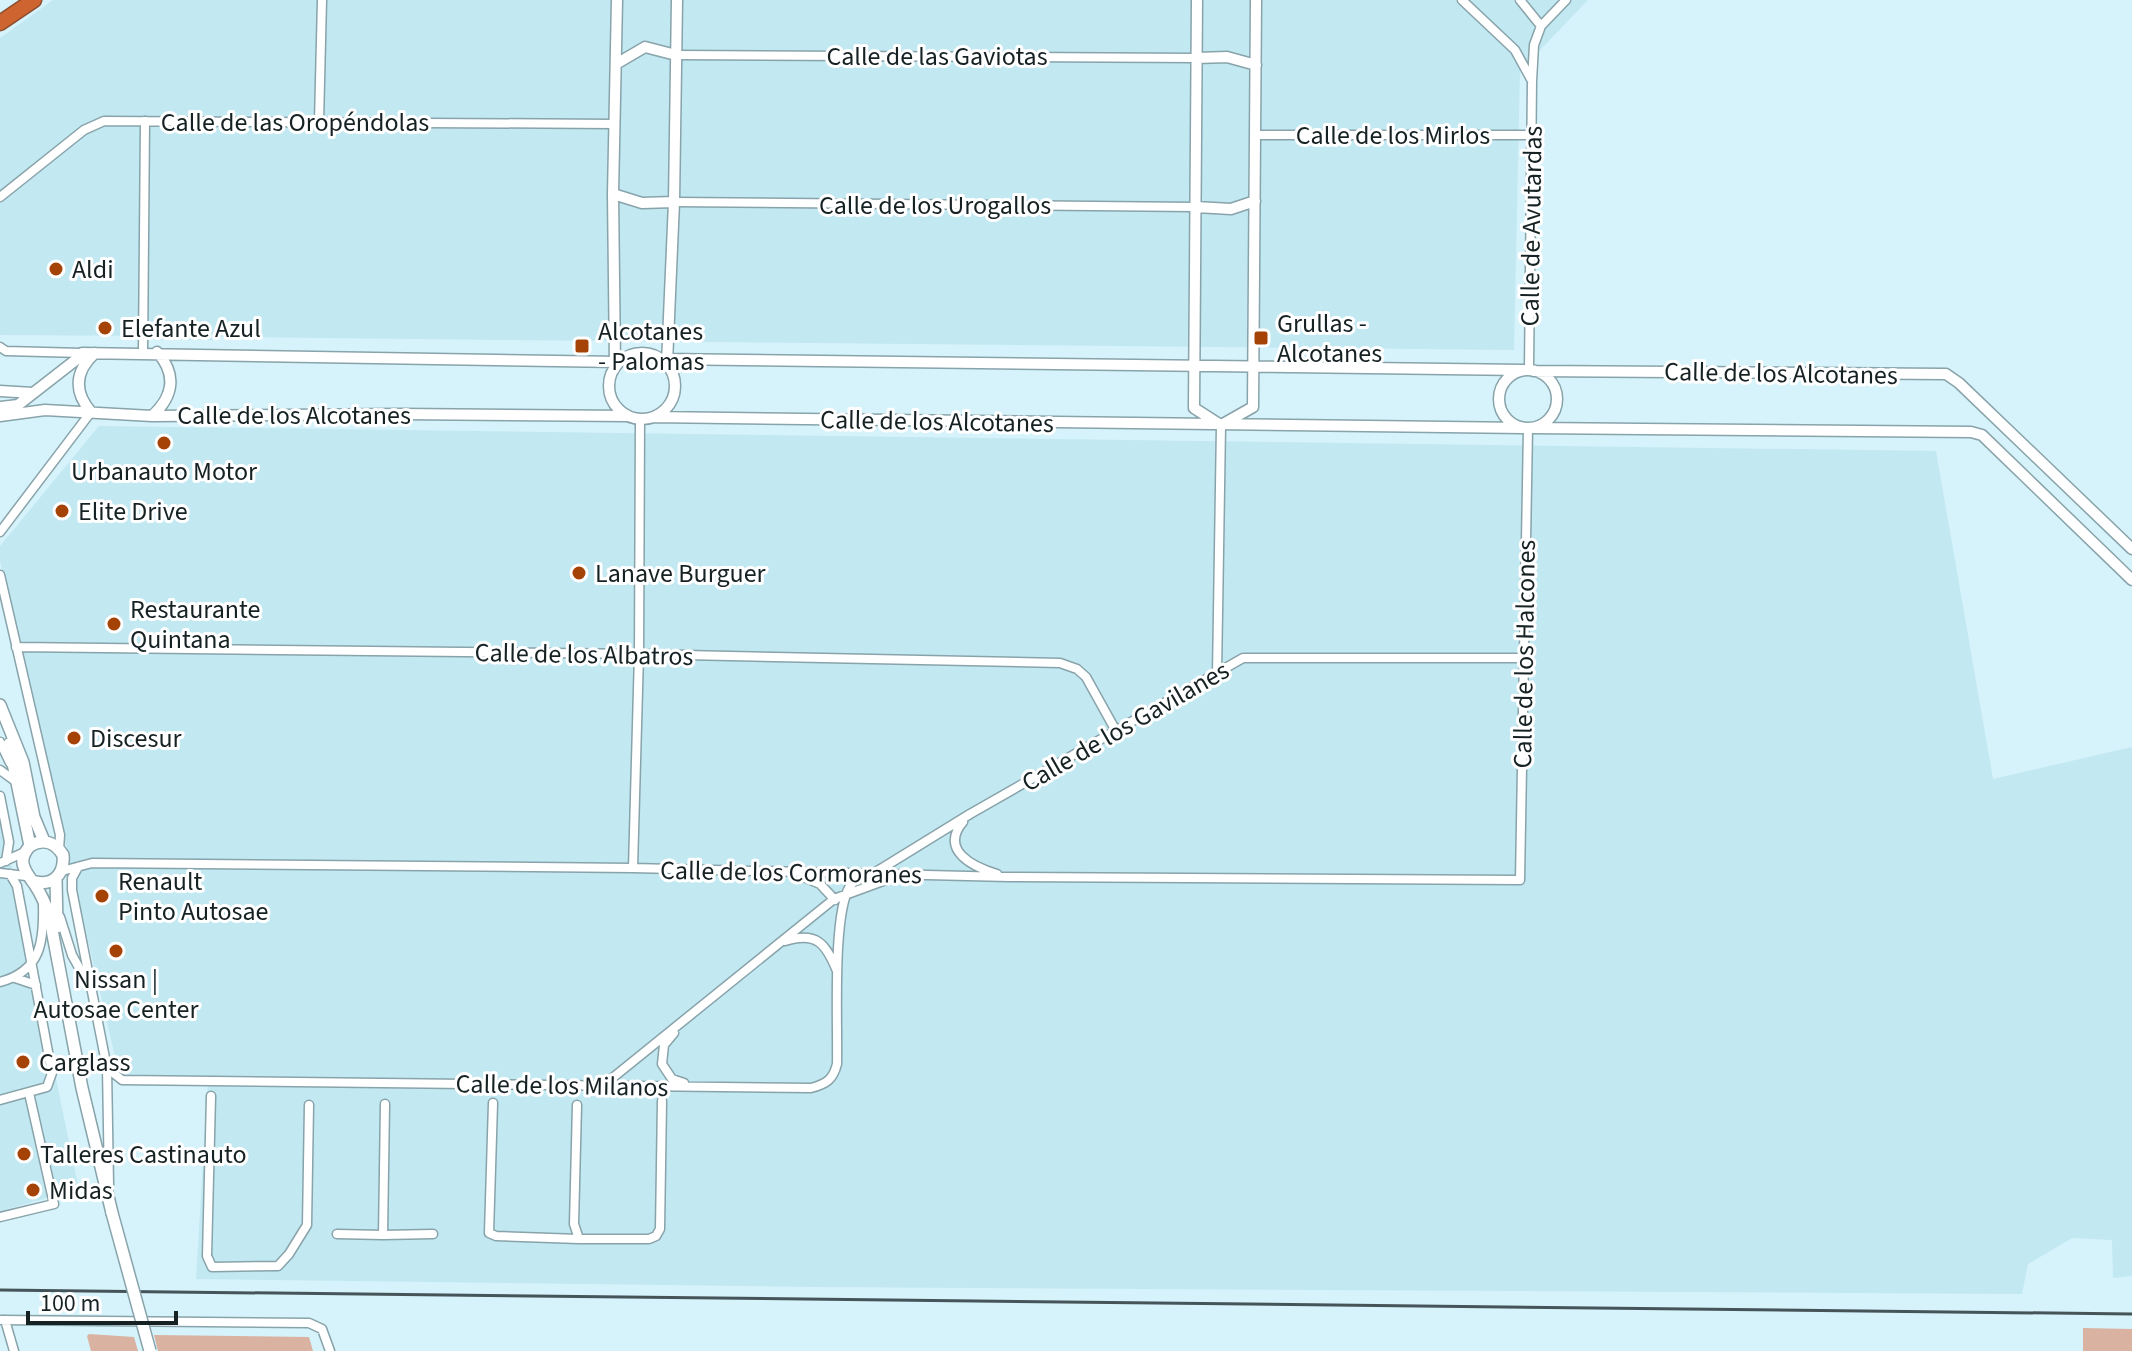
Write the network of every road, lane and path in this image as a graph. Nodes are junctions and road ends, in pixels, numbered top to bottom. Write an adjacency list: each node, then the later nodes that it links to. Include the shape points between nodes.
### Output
1 (34, 0): 10 (highway)
2 (322, 0): 18 (street)
3 (617, 0): 14 (street)
4 (677, 0): 12 (street)
5 (1197, 0): 13 (street)
6 (1256, 0): 15 (street)
7 (1462, 0): 16 (street, via 1515,50)
8 (1520, 0): 11 (street)
9 (1566, 0): 11 (street)
10 (0, 23)
11 (1541, 26): 16 (street, Calle de Avutardas)
12 (676, 55): 13 (street, Calle de las Gaviotas); 14 (street, via 645,47); 25 (street)
13 (1197, 58): 15 (street, via 1227,57); 26 (street)
14 (616, 64): 19 (street)
15 (1256, 65): 20 (street)
16 (1532, 81): 21 (street, Calle de Avutardas)
17 (145, 121): 18 (street, Calle de las Oropéndolas); 23 (street, Calle de las Oropéndolas, via 104,121 84,130); 28 (street)
18 (319, 122): 19 (street, Calle de las Oropéndolas)
19 (615, 124): 22 (street)
20 (1255, 135): 21 (street, Calle de los Mirlos); 24 (street)
21 (1531, 135): 36 (street, Calle de Avutardas)
22 (613, 194): 25 (street, via 642,203); 33 (street)
23 (0, 197)
24 (1255, 201): 26 (street, via 1231,209); 35 (street)
25 (674, 202): 26 (street, Calle de los Urogallos); 32 (street)
26 (1196, 207): 34 (street)
27 (3, 349): 30 (street)
28 (143, 352): 29 (street); 31 (street)
29 (157, 352): 33 (street); 42 (street, Calle de los Alcotanes, via 168,364 173,382 165,404)
30 (82, 353): 31 (street); 38 (street)
31 (95, 353): 40 (street, via 82,364 76,384)
32 (665, 361): 33 (street, via 644,353); 34 (street, Calle de los Alcotanes); 44 (street, via 675,389 664,411)
33 (616, 364): 43 (street, via 611,398)
34 (1194, 365): 35 (street, Calle de los Alcotanes); 46 (street, via 1194,408)
35 (1254, 366): 36 (street, Calle de los Alcotanes); 46 (street, via 1253,407)
36 (1529, 370): 47 (street, via 1549,379 1557,395 1554,412 1541,425); 47 (street, via 1508,378 1499,403 1507,419); 49 (street, Calle de los Alcotanes, via 1946,374)
37 (0, 391): 38 (street)
38 (33, 393): 39 (street, via 18,405)
39 (0, 407)
40 (91, 412): 41 (street, Calle de los Alcotanes, via 45,410); 42 (street, Calle de los Alcotanes); 48 (street)
41 (0, 416)
42 (152, 416): 43 (street, Calle de los Alcotanes)
43 (628, 416): 45 (street)
44 (653, 417): 45 (street); 46 (street, Calle de los Alcotanes)
45 (640, 419): 53 (street)
46 (1221, 425): 47 (street, Calle de los Alcotanes); 55 (street)
47 (1528, 428): 51 (street, Calle de los Alcotanes, via 1971,432 1982,435); 54 (street, Calle de los Halcones)
48 (0, 532)
49 (2132, 549)
50 (0, 575): 52 (street)
51 (2132, 580)
52 (16, 647): 53 (street, Calle de los Albatros); 65 (street)
53 (639, 654): 57 (street, Calle de los Albatros, via 1060,663 1086,677); 68 (street)
54 (1524, 658): 55 (street, Calle de los Gavilanes, via 1243,658); 76 (street, Calle de los Halcones)
55 (1217, 675): 57 (street, Calle de los Gavilanes)
56 (1, 708): 60 (main road); 63 (main road, via 23,762)
57 (1116, 731): 62 (street, Calle de los Gavilanes)
58 (0, 742): 60 (street)
59 (0, 770): 60 (street)
60 (19, 784): 64 (main road)
61 (0, 796): 66 (street, via 9,842)
62 (970, 814): 72 (street, Calle de los Gavilanes); 74 (street, via 957,829 964,861)
63 (44, 841): 64 (main road); 65 (main road)
64 (27, 849): 66 (street); 75 (main road, via 22,859)
65 (59, 849): 71 (main road)
66 (3, 862)
67 (79, 866): 68 (street, Calle de los Cormoranes); 71 (street, Calle de los Cormoranes); 89 (street, via 72,890)
68 (633, 868): 70 (street, Calle de los Cormoranes)
69 (5, 874): 75 (street); 84 (street, via 17,886)
70 (795, 874): 72 (street, Calle de los Cormoranes); 79 (street, via 820,884)
71 (59, 875): 75 (main road, via 48,883); 80 (main road)
72 (871, 875): 73 (street, Calle de los Cormoranes); 77 (street, Calle de los Gavilanes, via 852,883)
73 (900, 875): 74 (street, Calle de los Cormoranes); 77 (street, Calle de los Gavilanes)
74 (1009, 877): 76 (street, Calle de los Cormoranes)
75 (29, 878): 78 (main road)
76 (1520, 880)
77 (846, 895): 79 (street, Calle de los Gavilanes); 81 (street)
78 (43, 899): 83 (main road); 84 (street, via 41,947)
79 (834, 899): 81 (street); 82 (street, Calle de los Gavilanes)
80 (57, 911): 83 (main road); 89 (street, via 72,955)
81 (840, 912): 85 (street, Calle de los Milanos)
82 (781, 942): 85 (street, via 798,937 823,943); 90 (street, Calle de los Gavilanes)
83 (58, 952): 102 (main road, via 82,1088)
84 (33, 963): 86 (street); 88 (street)
85 (839, 976): 93 (street, Calle de los Milanos, via 837,1064 825,1084)
86 (15, 978): 87 (street); 88 (street)
87 (0, 982)
88 (36, 985): 94 (street, via 52,1073 47,1087)
89 (92, 989): 91 (street)
90 (683, 1021): 92 (street, Calle de los Gavilanes); 93 (street, Calle de los Gavilanes, via 664,1045 662,1064 672,1079)
91 (107, 1068): 92 (street, Calle de los Milanos, via 122,1080); 102 (street)
92 (604, 1084): 93 (street, Calle de los Milanos)
93 (693, 1086)
94 (29, 1093): 96 (street); 103 (street, via 54,1204)
95 (211, 1096): 100 (street, via 207,1256 212,1267 278,1266 302,1235 307,1225)
96 (0, 1100)
97 (662, 1101): 107 (street, via 656,1236)
98 (493, 1103): 107 (street, via 489,1233)
99 (385, 1104): 106 (street)
100 (309, 1105)
101 (577, 1105): 107 (street, via 574,1224)
102 (111, 1207): 110 (main road, bridge)
103 (0, 1217)
104 (337, 1234): 106 (street)
105 (433, 1234): 106 (street)
106 (383, 1235)
107 (579, 1239)
108 (2, 1320): 109 (street); 111 (street, via 309,1323 322,1329)
109 (14, 1351)
110 (150, 1351)
111 (330, 1351)

